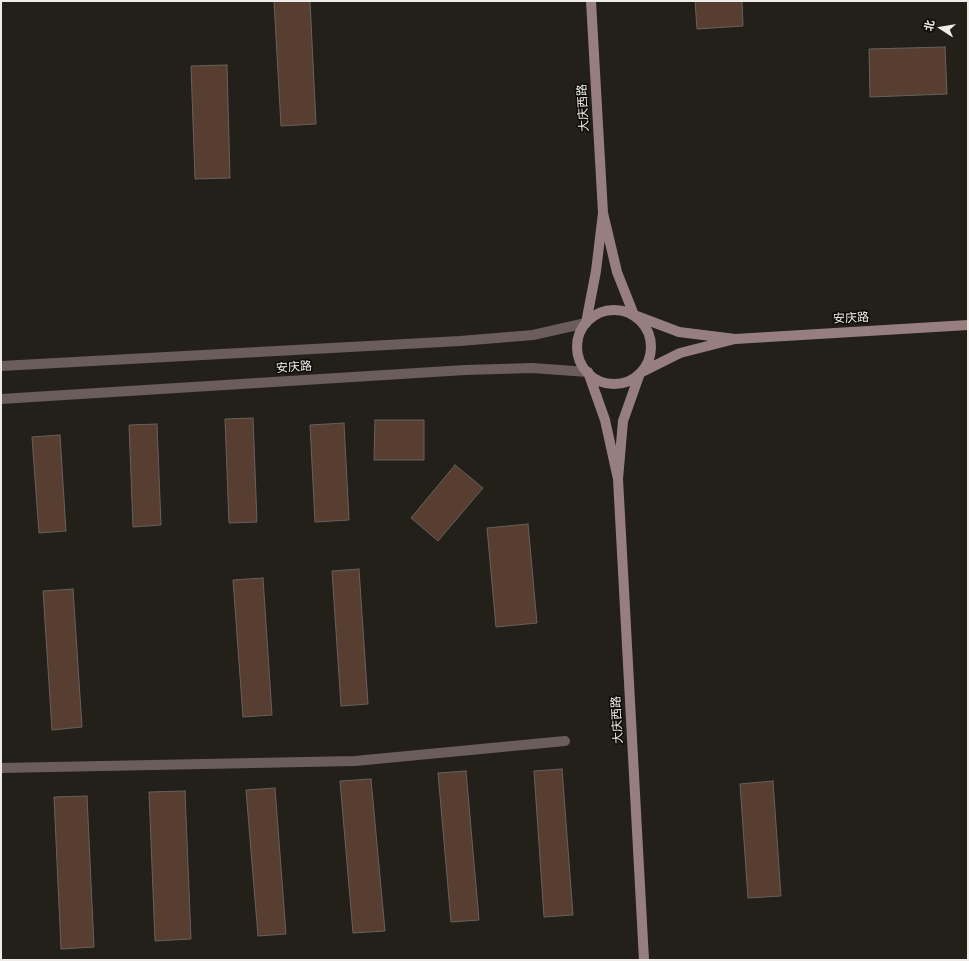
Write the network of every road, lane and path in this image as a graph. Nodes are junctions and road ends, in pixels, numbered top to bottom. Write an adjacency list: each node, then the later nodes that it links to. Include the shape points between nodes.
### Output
1 (591, 1): 2 (main road, 大庆西路)
2 (603, 213): 3 (main road, via 617,272); 4 (main road)
3 (634, 315): 4 (main road, via 612,309 600,312); 6 (main road, via 679,332); 9 (main road, via 649,333 651,345 650,356)
4 (586, 323): 7 (street, 安庆路, via 533,334 460,341); 8 (main road, via 578,341 578,354 582,366)
5 (968, 325): 6 (main road, 安庆路)
6 (735, 339): 9 (main road, via 680,353)
7 (1, 366)
8 (588, 372): 9 (main road, via 602,382 614,384 627,382); 10 (street, 安庆路, via 532,368 465,370); 11 (main road, via 605,420)
9 (640, 373): 11 (main road, via 624,421)
10 (1, 399)
11 (618, 479): 14 (main road, 大庆西路)
12 (565, 741): 13 (street, via 354,761)
13 (1, 768)
14 (644, 960)

